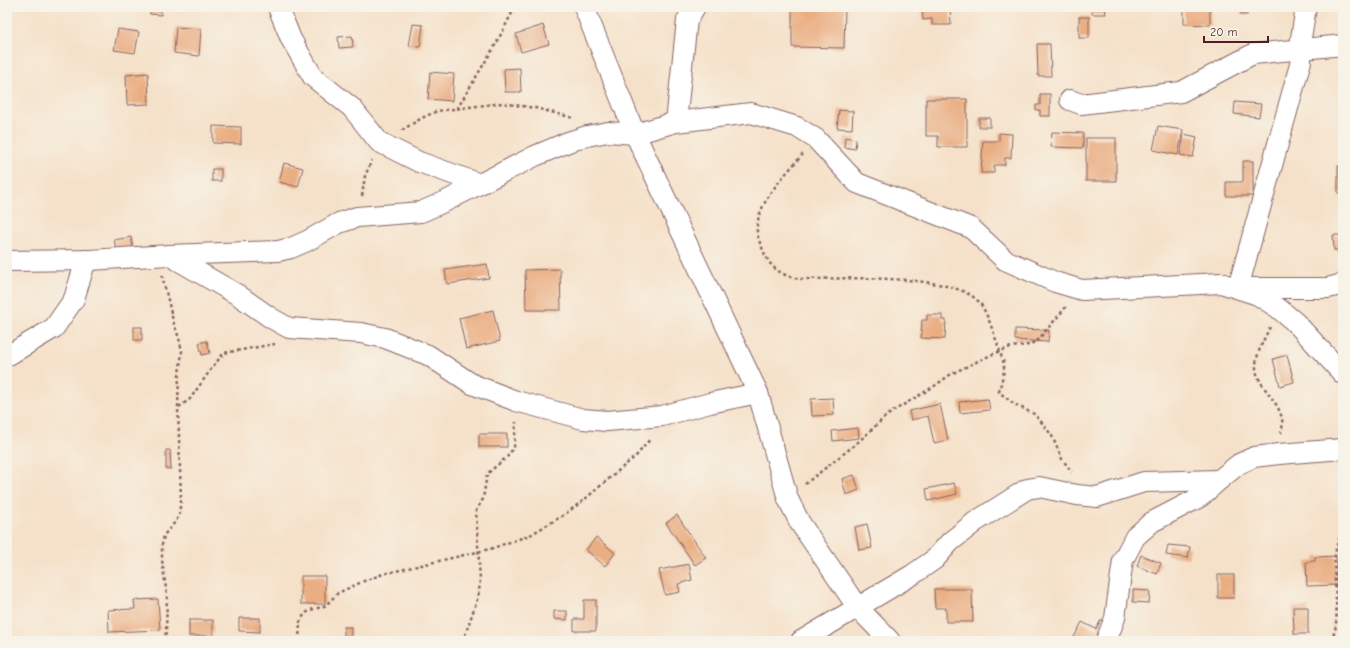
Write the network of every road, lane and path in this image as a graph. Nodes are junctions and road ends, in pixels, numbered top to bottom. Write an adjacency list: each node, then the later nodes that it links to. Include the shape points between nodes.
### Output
1 (278, 7): 14 (street, via 291,39 313,77 352,108)
2 (515, 7): 9 (path)
3 (584, 7): 12 (street)
4 (695, 7): 11 (street, via 687,20)
5 (1306, 7): 7 (street)
6 (1343, 45): 7 (street)
7 (1301, 49): 8 (street, via 1253,54 1181,92 1081,104); 21 (street, via 1301,61)
8 (1070, 100)
9 (457, 109): 10 (path, via 502,103 535,108); 14 (path, via 437,111 422,118)
10 (576, 119)
11 (676, 122): 12 (street); 13 (street, via 751,113 796,127)
12 (635, 134): 15 (street, via 608,132 568,142); 28 (street)
13 (816, 139): 22 (street, via 857,183 971,228 1005,260 1055,282); 25 (path, via 770,194 759,217 757,228 760,242 770,264 786,276 799,279 894,279 945,285 963,291 974,297 984,309)
14 (383, 144): 15 (street, via 419,162); 16 (path, via 376,151 370,164)
15 (480, 184): 16 (street, via 421,212)
16 (357, 218): 17 (street, via 334,225 296,246 278,250)
17 (163, 255): 18 (street); 24 (street, via 238,295 282,325); 30 (path, via 173,321 181,344)
18 (86, 260): 19 (street); 26 (street, via 74,299 54,328)
19 (7, 262)
20 (1343, 284): 21 (street, via 1328,288)
21 (1238, 288): 22 (street, via 1221,283); 23 (street, via 1258,295)
22 (1082, 290): 25 (path, via 1038,340 1029,345)
23 (1278, 308): 27 (street, via 1296,323); 33 (path, via 1261,347 1256,366 1261,381 1281,414 1283,423 1276,443)
24 (304, 330): 29 (street, via 361,333 385,338 428,355 472,384); 30 (path, via 278,343 224,353 190,399)
25 (999, 351): 35 (path, via 1005,368 999,392 1014,404 1034,414 1044,425); 36 (path, via 950,374 895,410)
26 (7, 356)
27 (1343, 374)
28 (758, 393): 31 (street); 36 (street)
29 (516, 401): 31 (street, via 584,419 613,420); 38 (path, via 514,447 508,456 487,474 483,499 476,511)
30 (178, 407): 40 (path, via 180,515 164,535 162,545 167,596 166,633)
31 (662, 416): 38 (path, via 655,433 637,455 564,515 530,535)
32 (1343, 450): 33 (street)
33 (1262, 456): 34 (street, via 1239,464)
34 (1219, 480): 35 (street, via 1144,482 1097,497); 45 (street, via 1200,497 1152,522 1136,537 1123,560 1115,618)
35 (1086, 497): 39 (street, via 1040,487 1027,489 975,522 950,542 935,559)
36 (788, 499): 39 (street, via 800,523)
37 (1343, 532): 46 (path, via 1338,541 1334,575 1336,623)
38 (478, 552): 41 (path, via 383,574 338,593 325,606 310,610 304,616 300,622); 42 (path, via 479,592)
39 (858, 608): 43 (street); 44 (street)
40 (162, 641)
41 (299, 641)
42 (463, 641)
43 (801, 641)
44 (890, 641)
45 (1106, 641)
46 (1332, 641)

